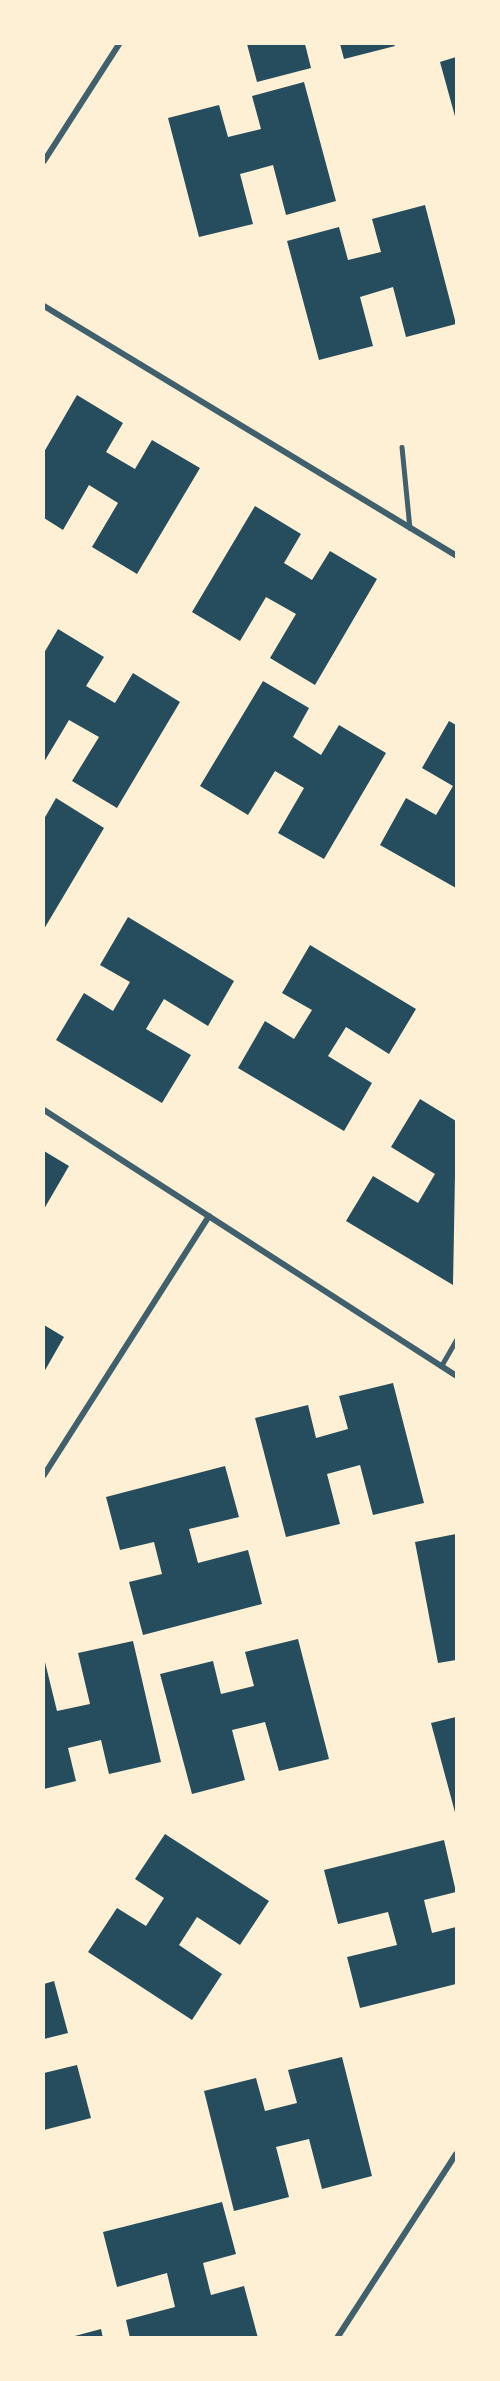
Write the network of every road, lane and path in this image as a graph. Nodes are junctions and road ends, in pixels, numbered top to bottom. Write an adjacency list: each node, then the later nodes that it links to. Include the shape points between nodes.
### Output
1 (119, 44): 2 (street)
2 (44, 161)
3 (44, 306): 5 (street)
4 (402, 447): 5 (lane)
5 (410, 528): 6 (street)
6 (456, 556)
7 (44, 1110): 8 (street)
8 (208, 1216): 10 (street); 12 (street)
9 (456, 1340): 10 (lane)
10 (441, 1366): 11 (street)
11 (456, 1376)
12 (44, 1475)
13 (456, 2154): 14 (street)
14 (337, 2337)

